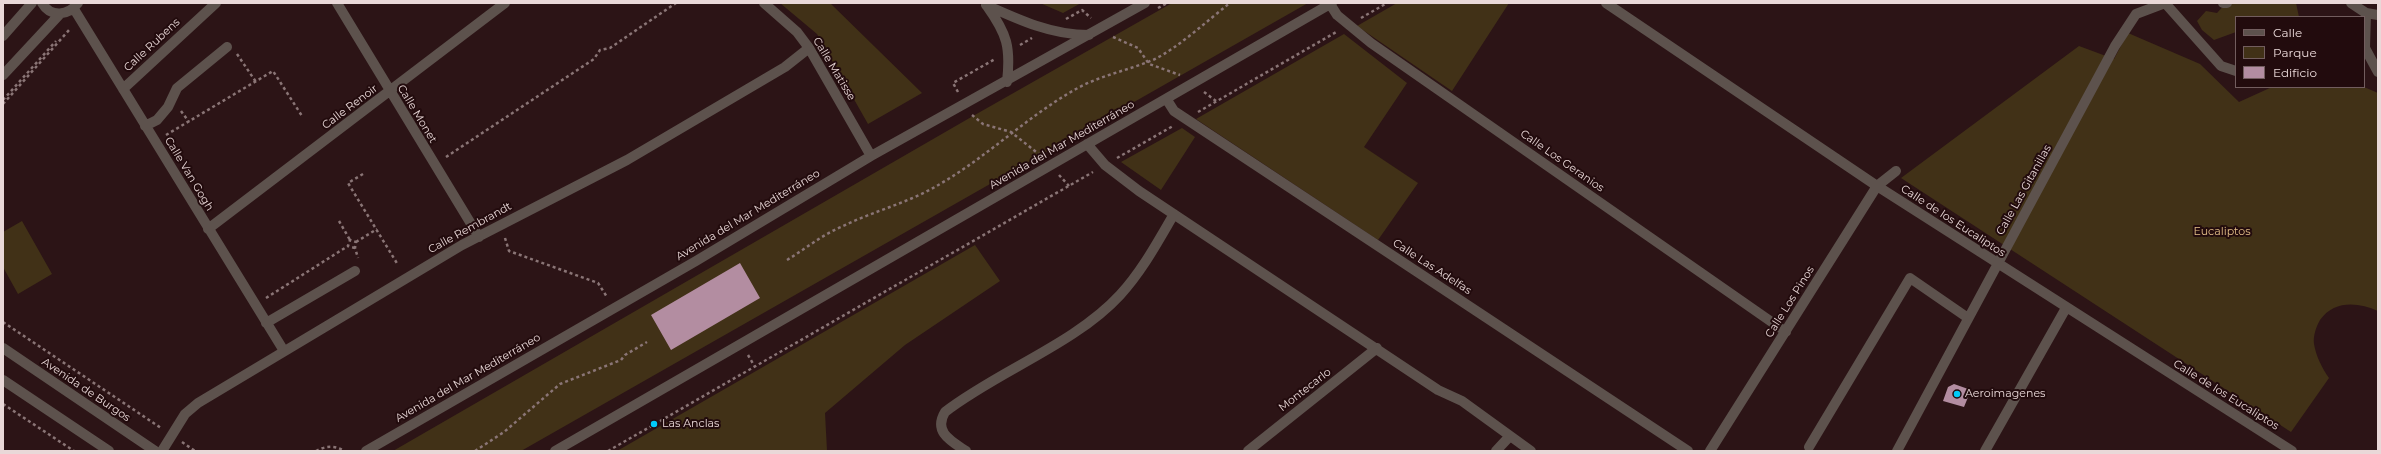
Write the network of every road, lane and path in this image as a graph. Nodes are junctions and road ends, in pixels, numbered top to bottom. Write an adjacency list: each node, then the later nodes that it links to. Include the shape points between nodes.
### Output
1 (32, 3): 26 (street)
2 (42, 3): 20 (street, via 52,13)
3 (216, 3): 38 (street, Calle Rubens)
4 (505, 3): 39 (street, Calle Renoir)
5 (676, 3): 54 (path, via 610,48 600,50 594,58)
6 (764, 3): 28 (street, Calle Matisse, via 797,32)
7 (1145, 3): 23 (street, Avenida del Mar Mediterráneo)
8 (1230, 3): 31 (path, via 1170,50)
9 (1387, 3): 22 (path)
10 (1606, 3): 58 (street, Calle de los Eucaliptos)
11 (2165, 3): 32 (street, via 2221,66); 69 (street, Calle Las Gitanillas, via 2136,14 2115,46)
12 (2223, 3): 13 (street)
13 (2226, 3)
14 (2351, 3): 19 (street)
15 (340, 4): 39 (street, Calle Monet)
16 (985, 4): 24 (street); 30 (street, via 1000,24)
17 (1331, 4): 22 (street, Calle Los Geranios, via 1337,15); 37 (street, Avenida del Mar Mediterráneo)
18 (78, 11): 20 (street); 38 (street, Calle Van Gogh); 40 (path); 43 (path)
19 (2366, 13): 21 (street); 29 (street)
20 (59, 14): 34 (street)
21 (2378, 16)
22 (1349, 25): 42 (path); 78 (street, Calle Los Geranios)
23 (1102, 28): 24 (path, via 1082,10); 25 (street, Avenida del Mar Mediterráneo); 31 (path, via 1113,37 1138,48)
24 (1047, 30): 25 (street, via 1070,35); 30 (path)
25 (1090, 35): 36 (street, Avenida del Mar Mediterráneo)
26 (3, 36)
27 (227, 47): 35 (path, via 236,54); 47 (street, via 177,88 168,107 157,120)
28 (809, 48): 51 (street, Calle Matisse); 61 (street, Calle Rembrandt, via 785,67 627,160)
29 (2365, 48): 33 (street)
30 (1009, 51): 36 (street); 44 (path, via 953,83)
31 (1146, 62): 37 (path, via 1178,73); 48 (path, via 1102,77 1077,89)
32 (2235, 71)
33 (2378, 72)
34 (3, 75)
35 (256, 82): 45 (path, via 274,71); 49 (path)
36 (1007, 82): 44 (street, Avenida del Mar Mediterráneo)
37 (1193, 84): 41 (street, Avenida del Mar Mediterráneo); 42 (path)
38 (123, 89): 47 (street, Calle Van Gogh)
39 (390, 93): 54 (street, Calle Monet); 62 (street, Calle Renoir)
40 (3, 100)
41 (1167, 100): 46 (street, Calle Las Adelfas, via 1174,112); 50 (street, Avenida del Mar Mediterráneo)
42 (1216, 101): 46 (path)
43 (3, 104)
44 (966, 105): 48 (path, via 977,120); 51 (street, Avenida del Mar Mediterráneo)
45 (302, 116)
46 (1185, 119): 53 (path); 103 (street, Calle Las Adelfas)
47 (145, 126): 49 (street, Calle Van Gogh)
48 (1011, 132): 52 (path); 68 (path, via 958,174 938,186 839,227)
49 (155, 142): 62 (street, Calle Van Gogh)
50 (1087, 144): 52 (street, Avenida del Mar Mediterráneo); 53 (street)
51 (871, 156): 73 (street, Avenida del Mar Mediterráneo)
52 (1050, 165): 57 (path); 97 (street, Avenida del Mar Mediterráneo)
53 (1105, 165): 57 (path); 59 (street)
54 (434, 166): 64 (street, Calle Monet)
55 (1896, 172): 58 (street, Calle Los Pinos)
56 (363, 174): 63 (path, via 348,183)
57 (1068, 186): 98 (path)
58 (1877, 186): 69 (street, Calle de los Eucaliptos); 78 (street, Calle Los Pinos)
59 (1174, 214): 81 (street); 99 (street, via 1143,267 1119,296 1099,314 1078,330 946,412 941,424 942,430 949,440)
60 (338, 221): 65 (path)
61 (500, 224): 64 (street, Calle Rembrandt); 73 (path, via 509,251 598,284)
62 (208, 229): 72 (street, Calle Van Gogh)
63 (376, 229): 66 (path); 70 (path)
64 (479, 237): 82 (street, Calle Rembrandt)
65 (350, 240): 66 (path); 67 (path)
66 (356, 242): 67 (path, via 355,249)
67 (348, 246): 72 (path)
68 (787, 260)
69 (1997, 263): 74 (street, Calle de los Eucaliptos); 75 (street, Calle Las Gitanillas)
70 (398, 265)
71 (355, 271): 77 (street)
72 (255, 304): 77 (street, Calle Van Gogh)
73 (613, 308): 95 (street, Avenida del Mar Mediterráneo)
74 (2066, 308): 106 (street); 107 (street, Calle de los Eucaliptos)
75 (1968, 318): 87 (street, via 1910,278); 105 (street, Calle Las Gitanillas)
76 (3, 322): 85 (path)
77 (266, 323): 82 (street, Calle Van Gogh)
78 (1786, 332): 104 (street, Calle Los Pinos)
79 (647, 342): 96 (path, via 625,354 621,360 560,384 504,432)
80 (3, 348): 90 (street, Avenida de Burgos)
81 (1377, 348): 86 (street, via 1438,390 1462,401); 100 (street, Montecarlo)
82 (284, 351): 85 (street, Calle Rembrandt, via 198,403 185,414)
83 (3, 380): 89 (street)
84 (3, 404): 88 (path)
85 (172, 435): 91 (street, Calle Rembrandt); 92 (path)
86 (1509, 437): 101 (street); 102 (street)
87 (1810, 447)
88 (74, 451)
89 (109, 451)
90 (155, 451)
91 (162, 451)
92 (195, 451)
93 (316, 451): 94 (path, via 335,447)
94 (344, 451)
95 (366, 451)
96 (475, 451)
97 (555, 451)
98 (608, 451)
99 (966, 451)
100 (1248, 451)
101 (1496, 451)
102 (1531, 451)
103 (1688, 451)
104 (1710, 451)
105 (1897, 451)
106 (1985, 451)
107 (2292, 451)

